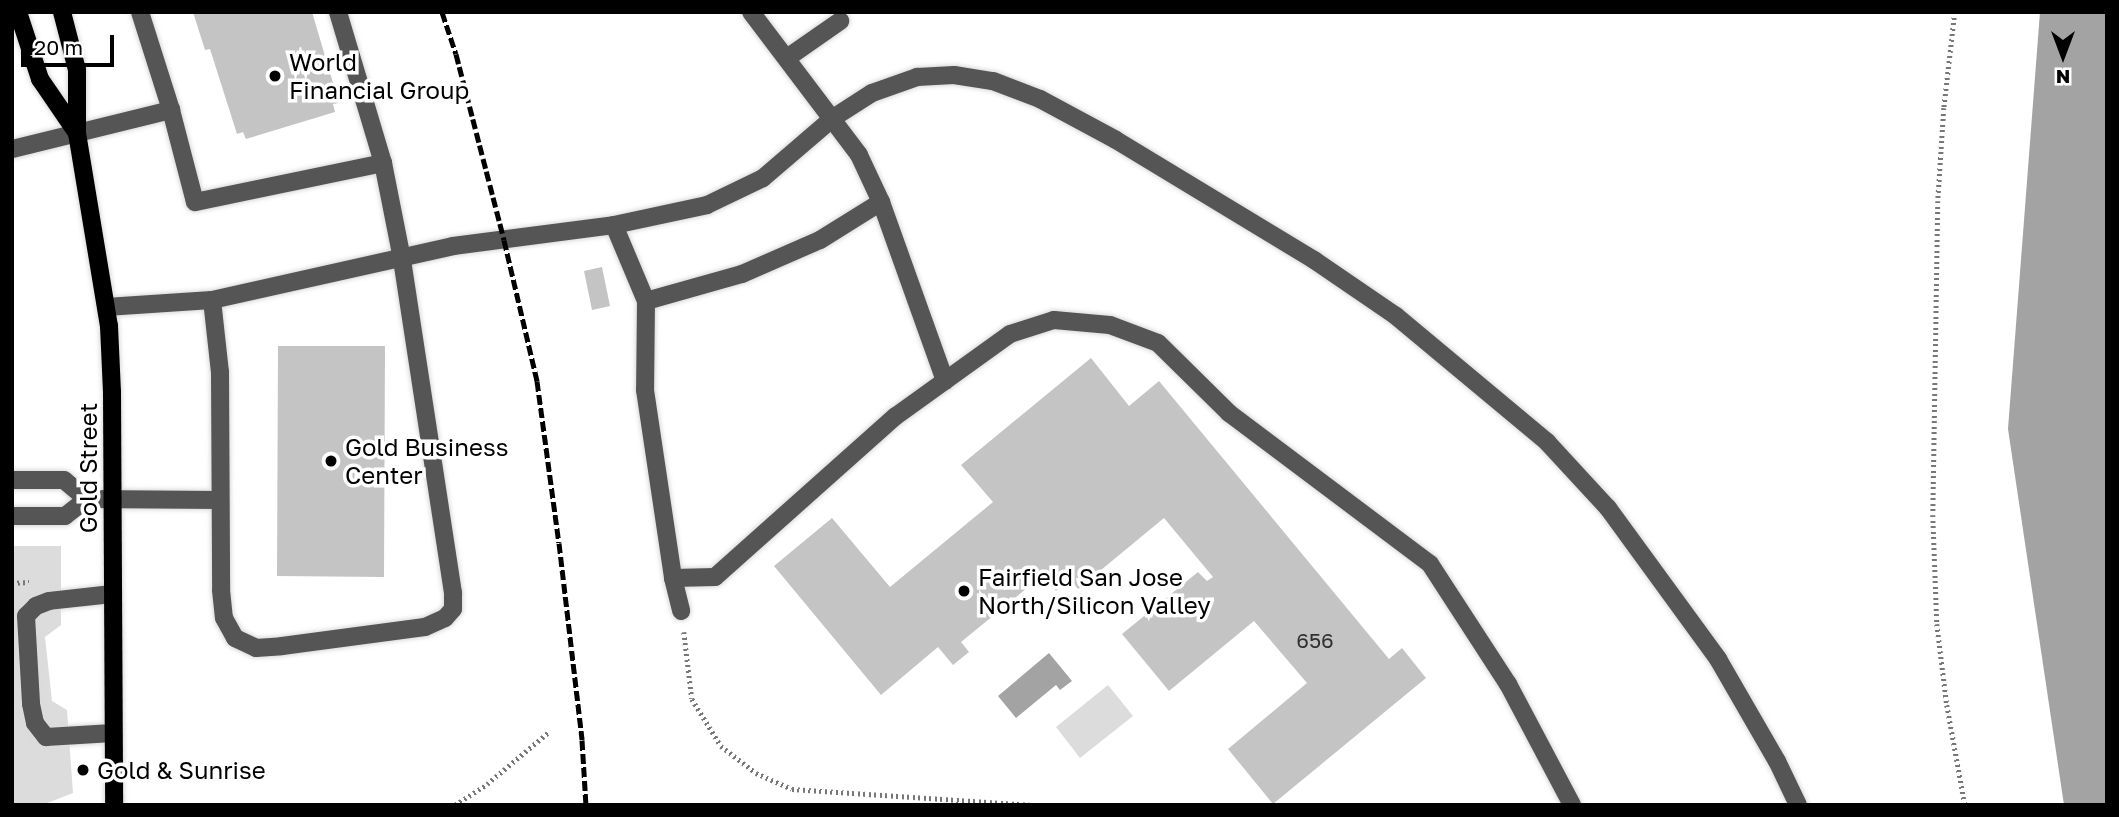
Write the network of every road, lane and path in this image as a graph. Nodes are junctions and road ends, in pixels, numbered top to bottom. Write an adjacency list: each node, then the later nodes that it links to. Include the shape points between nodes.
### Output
1 (18, 12): 11 (main road, Gold Street, via 40,79)
2 (62, 12): 11 (main road, Gold Street, via 76,70)
3 (140, 12): 9 (street)
4 (338, 12): 13 (street)
5 (751, 12): 8 (street)
6 (1955, 12): 36 (path, via 1938,201 1933,514 1937,624)
7 (840, 21): 8 (street)
8 (787, 58): 10 (street)
9 (171, 110): 11 (street); 13 (street, via 195,202)
10 (833, 118): 14 (street, via 859,155); 15 (street, via 763,178 708,205); 35 (street, via 872,93 917,77 954,75 993,81 1040,99 1116,140 1314,260 1395,316 1547,442 1608,508 1718,659)
11 (76, 133): 12 (street); 19 (main road, Gold Street)
12 (12, 149)
13 (383, 163): 16 (street)
14 (881, 202): 18 (street, via 820,240 741,274); 20 (street)
15 (614, 226): 16 (street, via 453,246); 18 (street)
16 (402, 259): 17 (street); 24 (street, via 453,609 425,627 256,648 235,638 224,618)
17 (212, 300): 19 (street); 24 (street, via 220,372)
18 (646, 301): 26 (street, via 645,390)
19 (106, 307): 23 (main road, Gold Street)
20 (945, 381): 26 (street, via 896,416 715,577); 34 (street, via 1010,334 1054,320 1110,325 1158,343 1228,413 1430,564 1508,684)
21 (12, 480): 22 (street, via 64,480)
22 (87, 499): 23 (street); 25 (street, via 65,516)
23 (113, 500): 24 (street); 27 (main road, Gold Street)
24 (220, 500)
25 (12, 516)
26 (673, 578): 28 (street)
27 (112, 594): 30 (main road, Gold Street); 30 (street, via 49,601 26,616 35,723 46,737)
28 (681, 611): 33 (path, via 692,699 721,746 756,773 792,789)
29 (550, 731): 32 (path)
30 (113, 733): 31 (main road, Gold Street)
31 (114, 805)
32 (455, 805)
33 (1032, 805)
34 (1572, 805)
35 (1798, 805)
36 (1965, 805)

